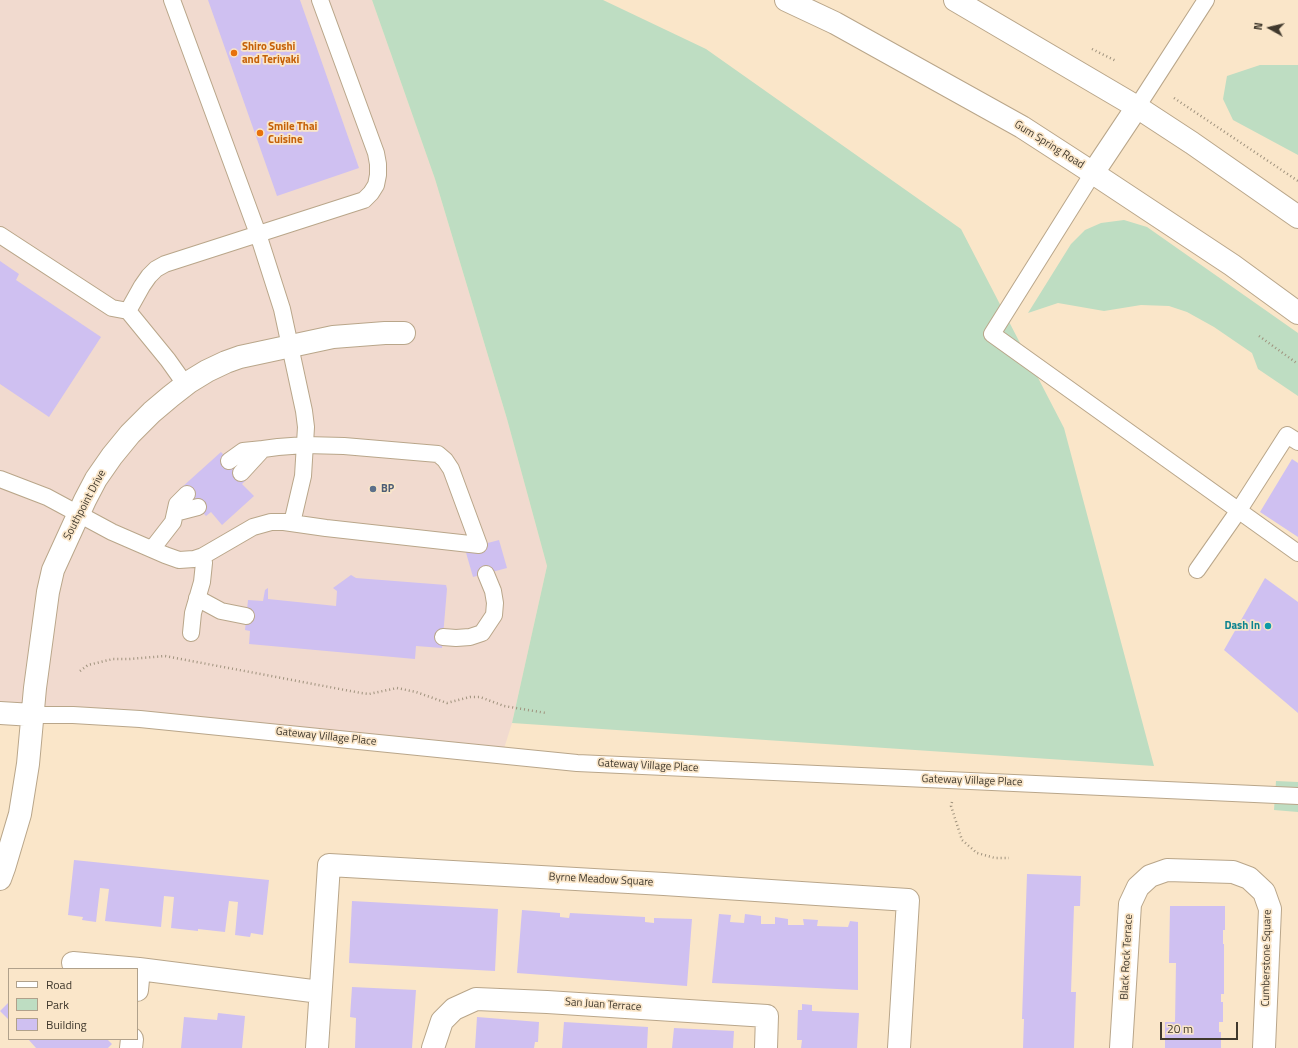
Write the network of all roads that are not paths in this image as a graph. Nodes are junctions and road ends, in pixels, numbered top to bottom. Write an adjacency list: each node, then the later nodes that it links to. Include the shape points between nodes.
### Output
1 (172, 0): 10 (lane)
2 (320, 0): 10 (lane, via 376,153 376,185 364,200)
3 (786, 0): 7 (street, Gum Spring Road, via 835,23 1008,119)
4 (955, 0): 6 (street)
5 (1206, 0): 6 (lane)
6 (1136, 107): 7 (street); 8 (street)
7 (1093, 173): 12 (street, Gum Spring Road, via 1232,265); 24 (lane, via 992,334)
8 (1298, 217)
9 (0, 234): 11 (lane, via 112,308)
10 (258, 234): 11 (lane, via 156,269 142,286); 14 (lane, via 282,309)
11 (128, 311): 15 (lane)
12 (1298, 313)
13 (404, 333): 14 (street, Southpoint Drive, via 333,337)
14 (290, 346): 15 (street, Southpoint Drive, via 226,362); 17 (lane, via 304,411)
15 (185, 384): 26 (street, Southpoint Drive, via 130,434 96,478)
16 (1298, 442): 24 (lane, via 1287,435)
17 (305, 446): 18 (lane); 27 (lane, via 303,476); 27 (lane, via 344,446 438,454 451,469 479,545)
18 (263, 449): 19 (lane, via 243,451); 20 (lane)
19 (229, 461)
20 (241, 473)
21 (0, 479): 26 (lane, via 47,497)
22 (187, 494): 25 (lane, via 177,504)
23 (198, 507): 25 (lane)
24 (1239, 510): 29 (lane); 31 (lane)
25 (175, 513): 28 (lane, via 173,522)
26 (78, 514): 28 (lane); 38 (street, Southpoint Drive, via 53,570 48,592)
27 (292, 524): 30 (lane, via 271,522 253,527)
28 (152, 549): 30 (lane, via 178,560)
29 (1297, 550)
30 (203, 556): 33 (lane, via 202,582)
31 (1197, 570)
32 (486, 574): 36 (lane, via 495,603 494,615 482,633 470,637)
33 (197, 598): 34 (lane, via 221,612); 35 (lane)
34 (246, 616)
35 (191, 633)
36 (443, 636)
37 (0, 713): 38 (street, Gateway Village Place)
38 (33, 715): 39 (lane, Gateway Village Place, via 140,719 577,763); 41 (street, Southpoint Drive, via 20,814)
39 (1298, 796)
40 (1200, 870): 50 (street, Black Rock Terrace, via 1167,870 1150,876 1138,887 1130,904); 51 (street, Cumberstone Square, via 1233,872 1249,878 1264,892 1270,909)
41 (0, 879)
42 (73, 963): 43 (street)
43 (92, 968)
44 (138, 980): 45 (street)
45 (320, 992): 46 (street, Byrne Meadow Square); 49 (street, Byrne Meadow Square, via 329,865 908,900)
46 (316, 1048)
47 (434, 1048): 48 (street, San Juan Terrace, via 442,1021 454,1009 476,999 767,1016)
48 (766, 1048)
49 (899, 1048)
50 (1121, 1048)
51 (1264, 1048)

